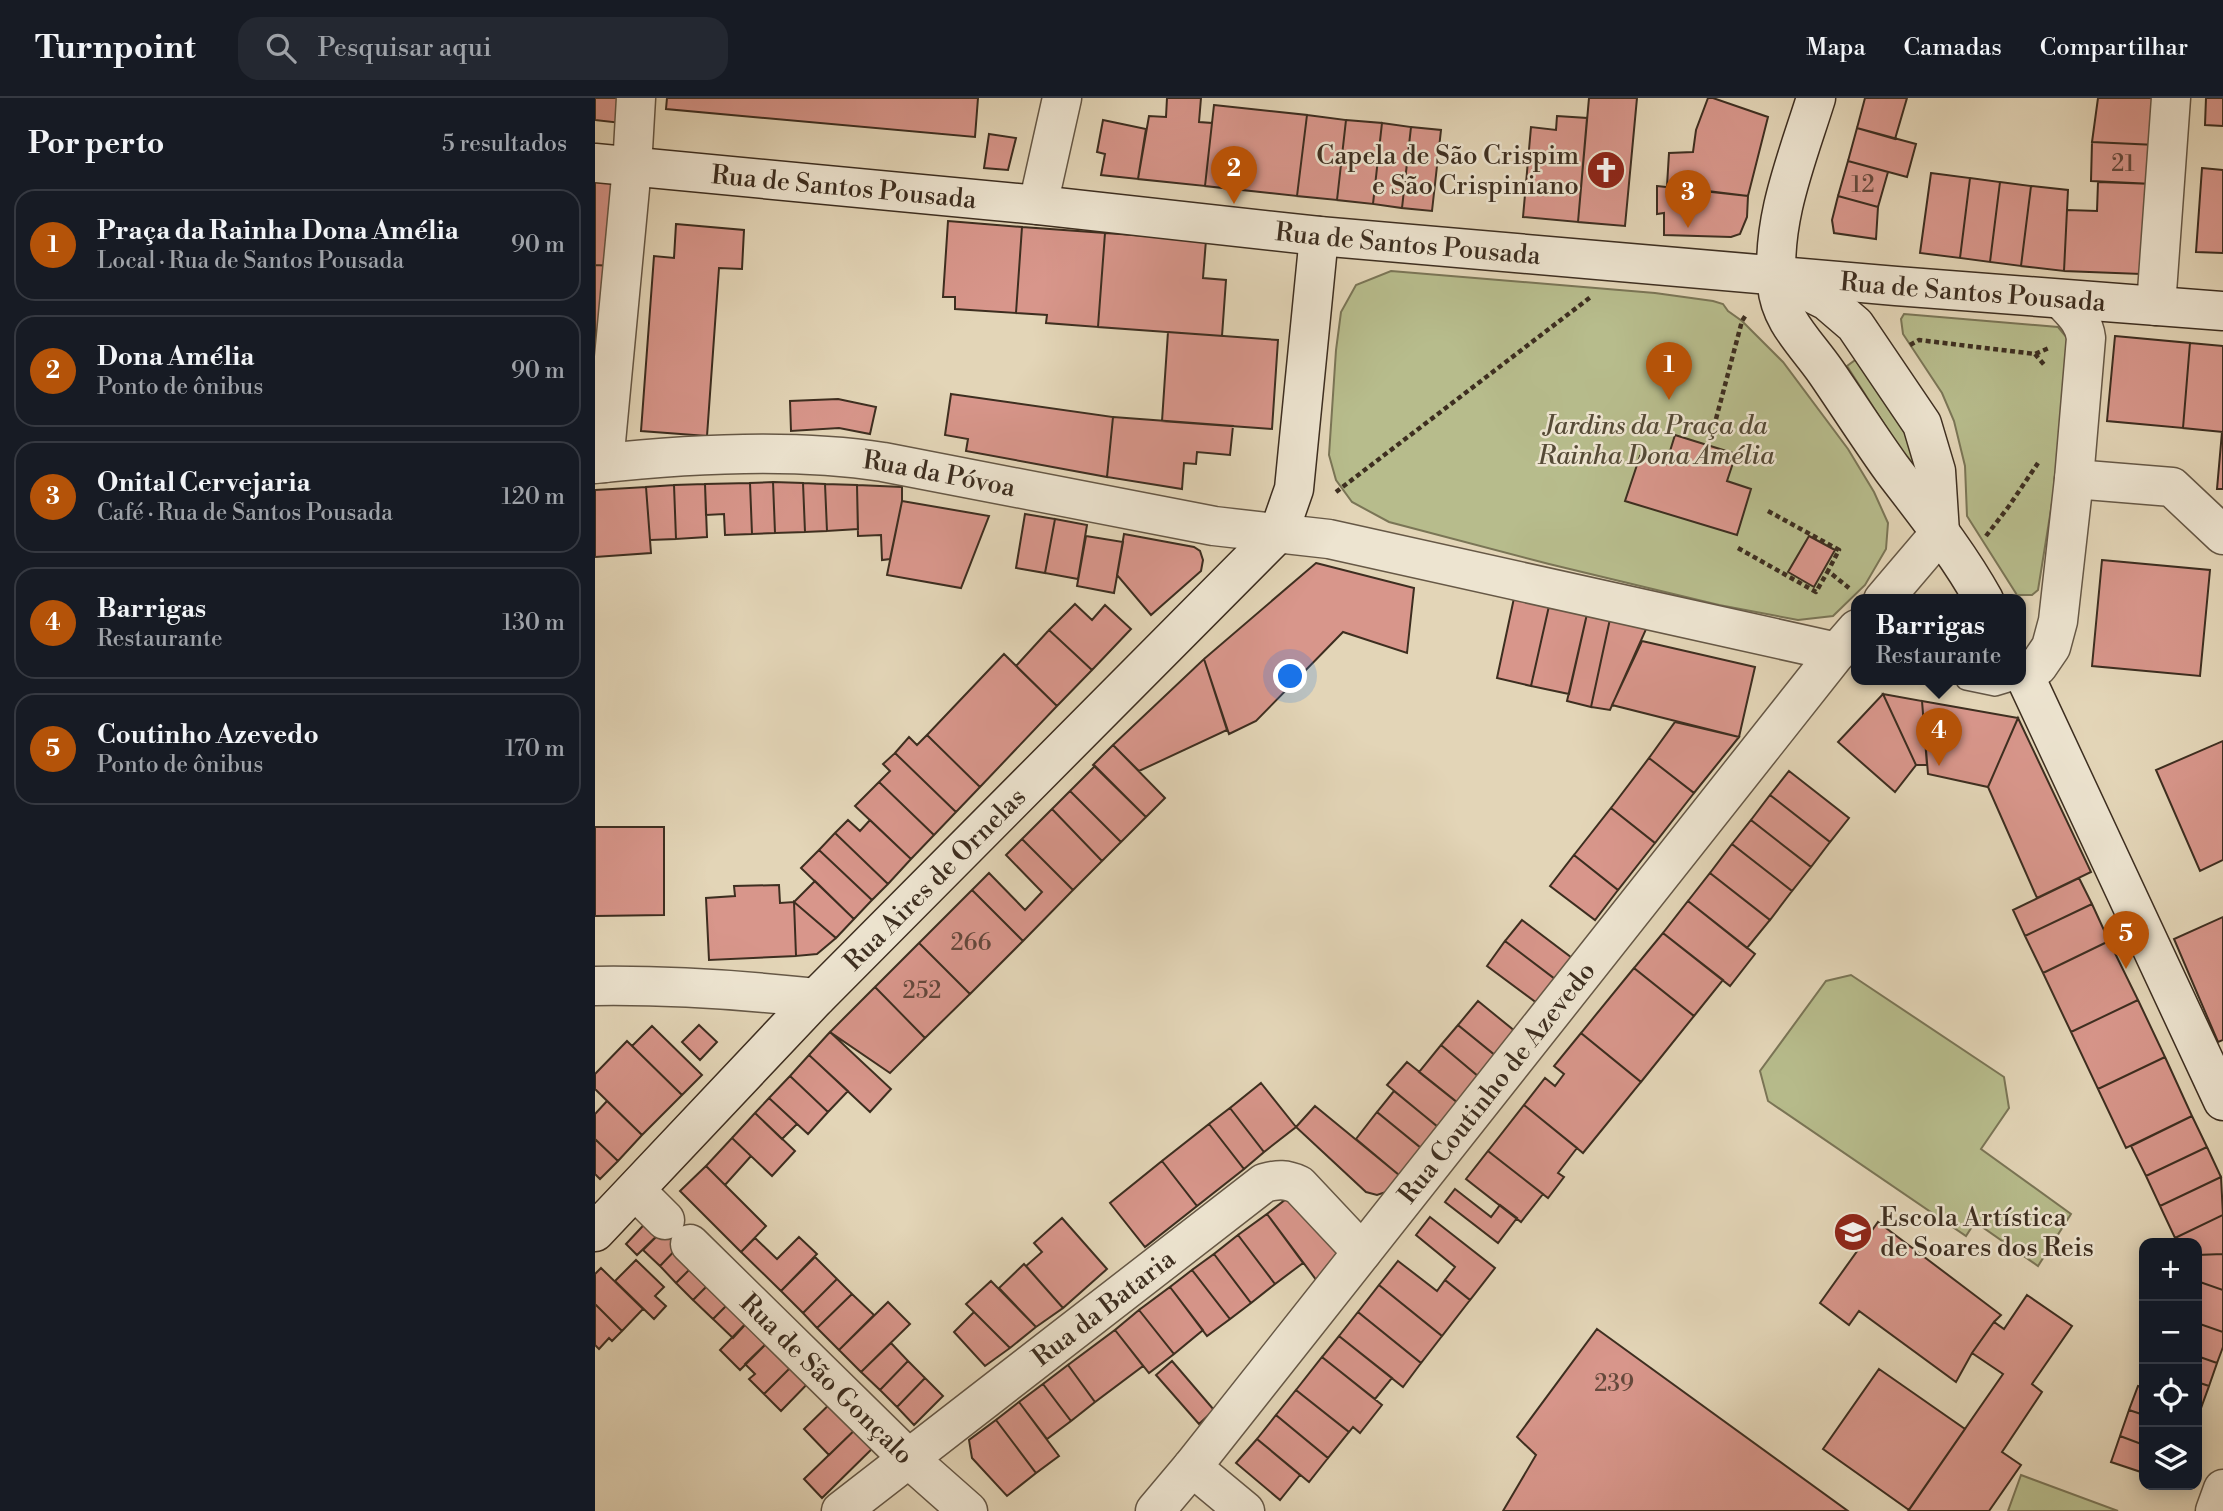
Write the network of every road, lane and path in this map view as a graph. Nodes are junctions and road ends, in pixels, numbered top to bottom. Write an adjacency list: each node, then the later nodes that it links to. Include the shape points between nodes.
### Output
1 (635, 98): 6 (street)
2 (1062, 98): 7 (street)
3 (1816, 98): 9 (street, via 1780,218)
4 (2171, 98): 12 (street)
5 (595, 163): 6 (street, Rua de Santos Pousada)
6 (632, 167): 7 (street, Rua de Santos Pousada); 21 (street)
7 (1038, 205): 8 (street, Rua de Santos Pousada)
8 (1319, 236): 9 (street, Rua de Santos Pousada); 25 (street, via 1294,489)
9 (1777, 275): 11 (street, Rua de Santos Pousada); 26 (street, via 1785,318); 26 (street, via 1827,301 1856,325 1922,424 1936,471)
10 (1596, 293): 23 (path)
11 (2061, 299): 12 (street, Rua de Santos Pousada); 22 (street, via 2085,328 2086,338)
12 (2156, 306): 13 (street, Rua de Santos Pousada)
13 (2223, 311)
14 (1746, 314): 19 (path)
15 (1900, 343): 17 (path, via 1910,345 1919,340)
16 (2057, 344): 17 (path)
17 (2035, 354): 18 (path)
18 (2049, 372)
19 (1716, 419)
20 (2041, 454): 28 (path)
21 (599, 463): 25 (street, Rua da Póvoa, via 717,456 862,458 1215,526)
22 (2074, 479): 27 (street, via 2172,488); 36 (street, via 2058,621 2051,648 2038,666)
23 (1336, 492)
24 (1768, 511): 30 (path, via 1839,550)
25 (1279, 532): 34 (street, Rua da Póvoa); 39 (street, Rua Aires de Ornelas)
26 (1940, 533): 31 (street, Rua Coutinho de Azevedo); 32 (street)
27 (2223, 535)
28 (1982, 540)
29 (1738, 548): 30 (path, via 1816,592)
30 (1828, 571): 33 (path)
31 (1883, 594)
32 (1981, 594)
33 (1851, 607)
34 (1851, 618)
35 (1851, 629): 43 (street, Rua Coutinho de Azevedo)
36 (2026, 672)
37 (2026, 685): 40 (street)
38 (595, 986): 39 (street)
39 (815, 998): 41 (street, Rua Aires de Ornelas)
40 (2223, 1101)
41 (636, 1191): 42 (street, Rua Aires de Ornelas); 44 (street, Rua de São Gonçalo)
42 (595, 1232)
43 (1362, 1252): 44 (street, Rua da Bataria, via 1299,1185 1289,1180 1264,1183); 45 (street, Rua Coutinho de Azevedo)
44 (908, 1458): 47 (street, Rua da Bataria); 48 (street, Rua de São Gonçalo)
45 (1192, 1467): 49 (street, Rua Coutinho de Azevedo); 50 (street)
46 (2223, 1489): 51 (street)
47 (841, 1511)
48 (968, 1511)
49 (1155, 1511)
50 (1245, 1511)
51 (2215, 1511)

